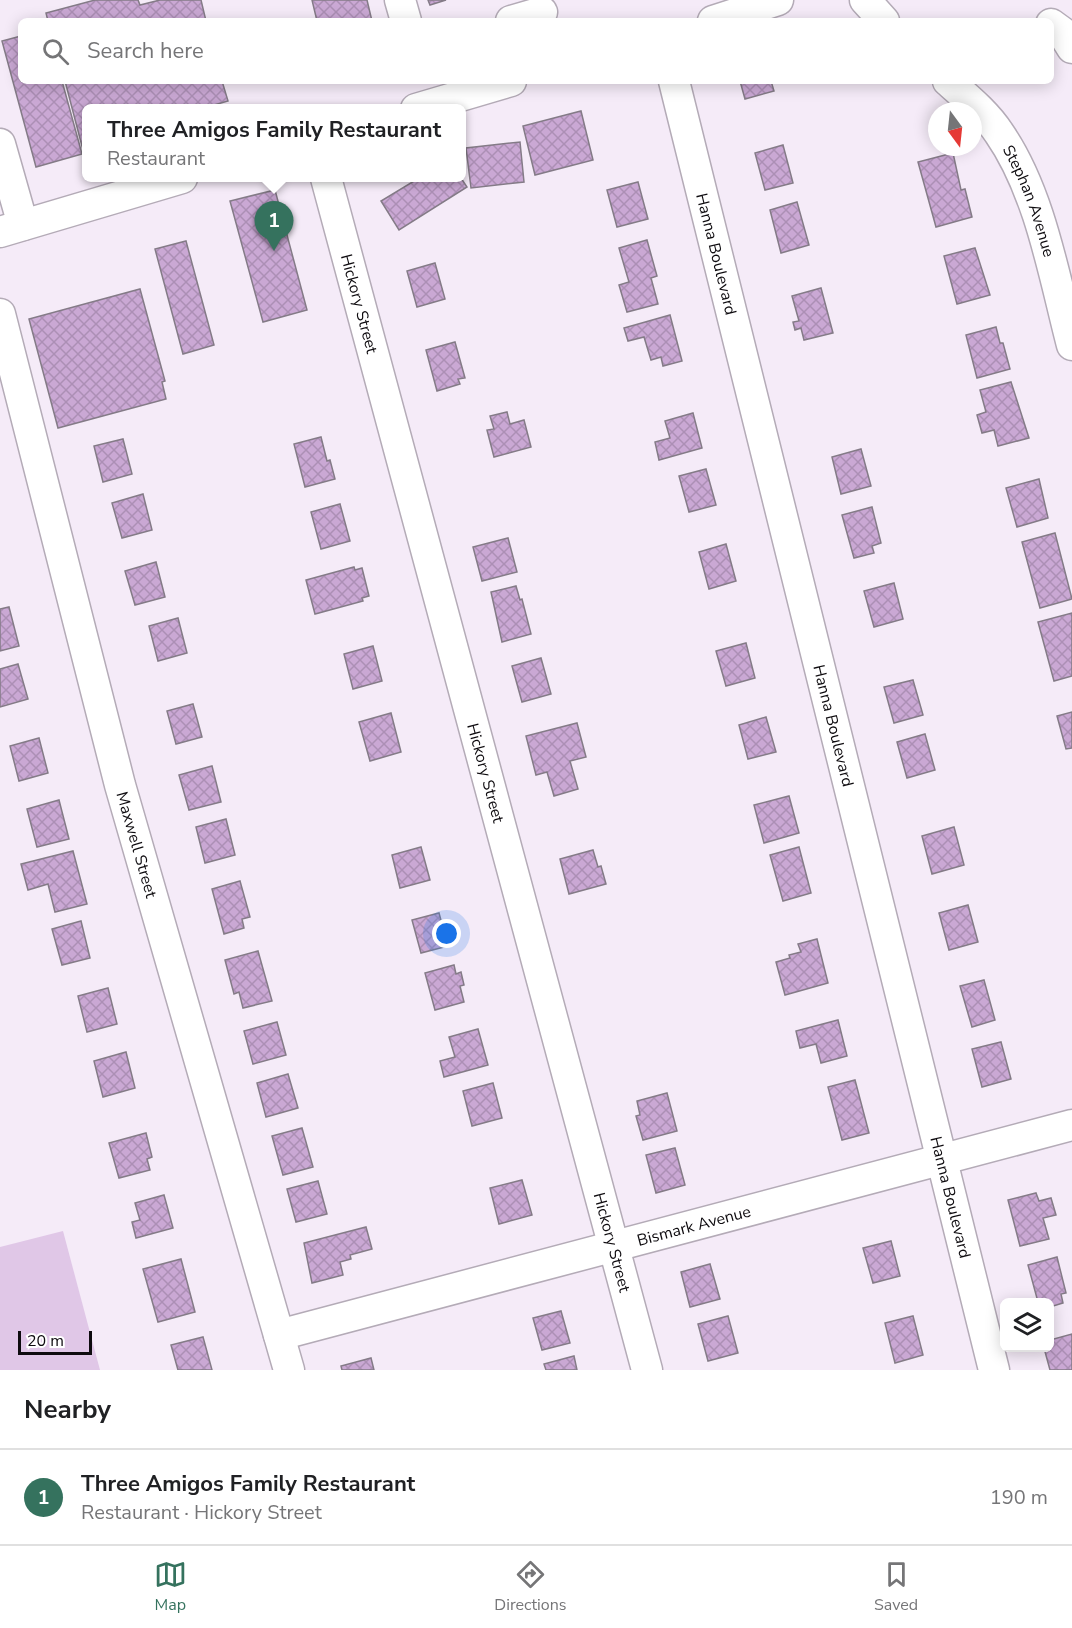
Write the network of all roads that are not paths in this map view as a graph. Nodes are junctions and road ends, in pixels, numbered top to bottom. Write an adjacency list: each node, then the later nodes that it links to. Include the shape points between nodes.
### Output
1 (400, 0): 5 (street)
2 (778, 0): 7 (street)
3 (865, 0): 8 (street)
4 (542, 11): 6 (street)
5 (405, 18)
6 (520, 18)
7 (722, 18)
8 (881, 18)
9 (1054, 24): 10 (street)
10 (1072, 48)
11 (495, 84): 14 (street)
12 (675, 84): 22 (street, Hanna Boulevard)
13 (951, 84): 20 (street, Stephan Avenue, via 999,132 1019,166 1035,203)
14 (422, 98)
15 (0, 144): 18 (street)
16 (165, 182): 18 (street)
17 (327, 182): 23 (street, Hickory Street)
18 (11, 228)
19 (0, 314): 24 (street, Maxwell Street, via 120,785)
20 (1072, 345)
21 (1072, 1125): 22 (street, Bismark Avenue)
22 (942, 1160): 23 (street, Bismark Avenue); 27 (street, Hanna Boulevard)
23 (614, 1247): 24 (street, Bismark Avenue); 26 (street, Hickory Street)
24 (279, 1335): 25 (street, Maxwell Street)
25 (289, 1370)
26 (647, 1370)
27 (994, 1370)

